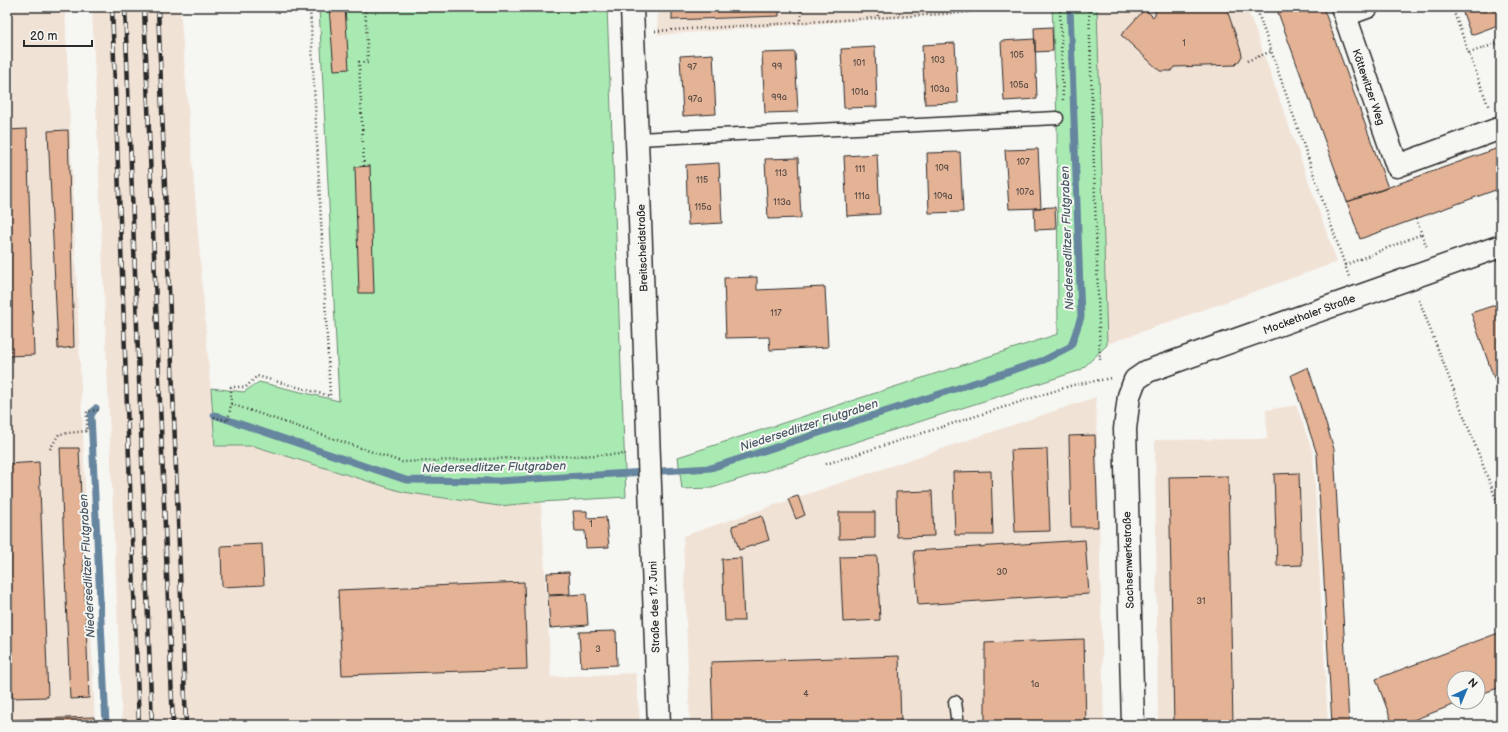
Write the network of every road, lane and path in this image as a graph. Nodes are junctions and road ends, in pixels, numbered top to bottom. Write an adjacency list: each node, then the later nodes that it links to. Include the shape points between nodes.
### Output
1 (310, 7): 36 (path, via 330,396 257,376 246,387 231,387)
2 (365, 7): 25 (path, via 368,63 359,62)
3 (632, 7): 17 (street, Breitscheidstraße)
4 (801, 7): 16 (path)
5 (877, 7): 15 (path)
6 (942, 7): 14 (path)
7 (998, 7): 14 (path)
8 (1060, 7): 22 (path, via 1063,116)
9 (1089, 7): 33 (path)
10 (1256, 7): 19 (path)
11 (1367, 7): 13 (street)
12 (1452, 7): 20 (path)
13 (1343, 11): 23 (street, Köttewitzer Weg, via 1397,166)
14 (942, 14): 15 (path)
15 (878, 18): 16 (path)
16 (801, 23): 17 (path)
17 (633, 32): 24 (street, Breitscheidstraße)
18 (1501, 42): 20 (path)
19 (1272, 51): 21 (path); 29 (path)
20 (1469, 53): 23 (path)
21 (1248, 61)
22 (1057, 118): 24 (lane)
23 (1499, 129)
24 (638, 138): 40 (street, Breitscheidstraße)
25 (364, 166)
26 (1416, 219): 27 (path)
27 (1422, 234): 29 (path); 30 (path)
28 (1501, 246): 30 (street, Mockethaler Straße)
29 (1345, 265): 32 (path)
30 (1434, 269): 31 (street, Mockethaler Straße)
31 (1410, 278): 32 (street, Mockethaler Straße); 43 (path)
32 (1356, 297): 34 (street, Mockethaler Straße)
33 (1100, 360)
34 (1148, 371): 35 (street, Mockethaler Straße, via 1135,380); 41 (path, via 1073,385)
35 (1129, 396): 47 (street, Sachsenwerkstraße, via 1125,429)
36 (231, 404): 38 (path, via 228,421); 40 (path, via 402,462)
37 (101, 410): 39 (path, via 87,411 87,431 59,434)
38 (214, 417)
39 (50, 449)
40 (648, 457): 42 (street, Breitscheidstraße)
41 (826, 464)
42 (649, 489): 45 (street, Straße des 17. Juni)
43 (1501, 512)
44 (955, 702): 46 (lane)
45 (659, 725)
46 (958, 725)
47 (1133, 725)

